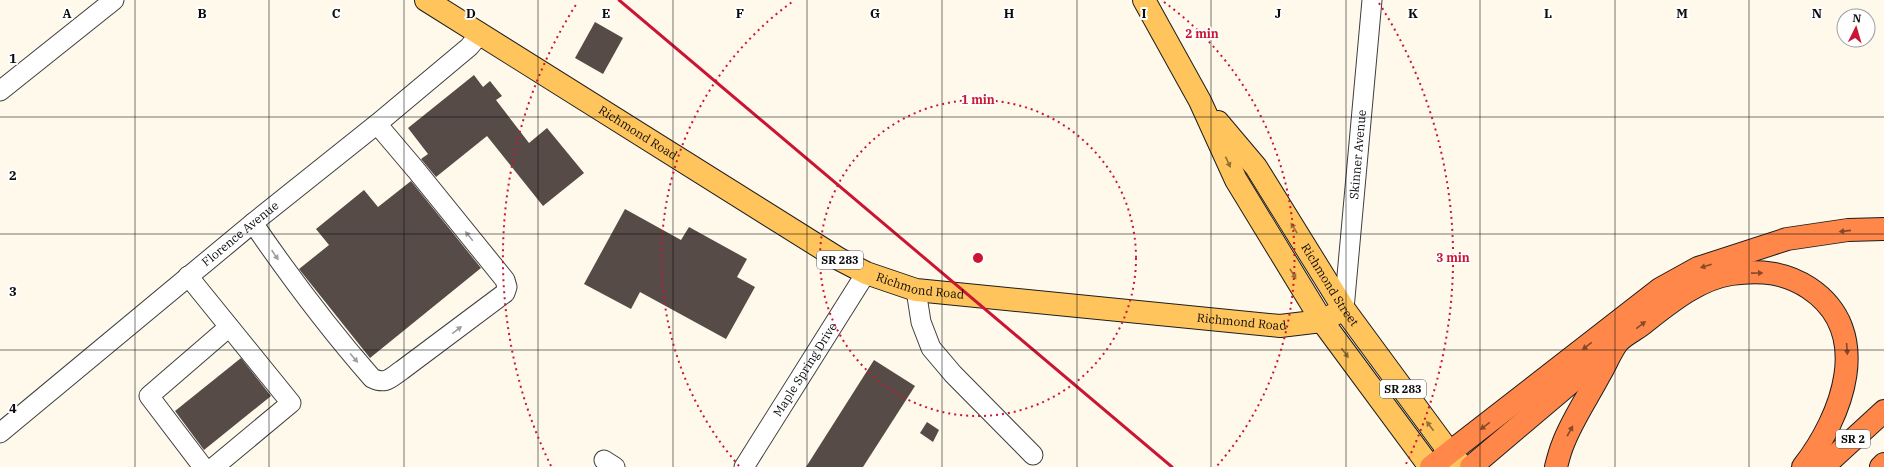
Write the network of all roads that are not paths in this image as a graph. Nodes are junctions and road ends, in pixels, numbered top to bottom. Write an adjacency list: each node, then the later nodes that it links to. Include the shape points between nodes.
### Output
1 (114, 0): 6 (street)
2 (426, 0): 5 (main road, Richmond Road / SR 283)
3 (1144, 0): 7 (main road, Richmond Street)
4 (1372, 0): 14 (street, Skinner Avenue)
5 (480, 34): 8 (street, Florence Avenue, via 469,47); 11 (main road, Richmond Road / SR 283, via 839,259)
6 (0, 91)
7 (1200, 101): 14 (main road, Richmond Street, one-way to 7, via 1256,167); 15 (main road, Richmond Street, one-way to 15, via 1236,180)
8 (377, 124): 9 (street, Florence Avenue); 9 (street, one-way to 8, via 284,269 323,319 378,382 385,382 505,293 507,287 504,280)
9 (253, 223): 12 (street, Florence Avenue)
10 (1884, 229): 21 (highway, one-way to 21, via 1848,230 1787,239 1698,268 1660,289)
11 (866, 273): 13 (main road, Richmond Road / SR 283); 25 (street, Maple Spring Drive)
12 (188, 276): 16 (street); 19 (street, Florence Avenue)
13 (916, 290): 15 (main road, Richmond Road / SR 283, via 1280,326); 20 (street, via 920,322 931,348 953,374)
14 (1344, 309): 15 (main road, Richmond Road / SR 283); 21 (main road, Richmond Street / SR 283, one-way to 14)
15 (1322, 321): 26 (main road, Richmond Street / SR 283, one-way to 26)
16 (229, 327): 23 (street, via 149,396); 24 (street, via 291,404)
17 (1618, 342): 27 (highway); 28 (highway, one-way to 17, via 1563,444); 29 (highway, one-way to 29, via 1699,285 1730,274 1783,274 1822,296 1846,336 1847,358 1844,384 1836,410 1823,438)
18 (1884, 411): 30 (highway, SR 2)
19 (0, 433)
20 (1033, 455)
21 (1457, 460): 26 (highway)
22 (1884, 464): 31 (highway)
23 (203, 467)
24 (214, 467)
25 (744, 467)
26 (1431, 467)
27 (1471, 467)
28 (1556, 467)
29 (1803, 467)
30 (1823, 467)
31 (1881, 467)

